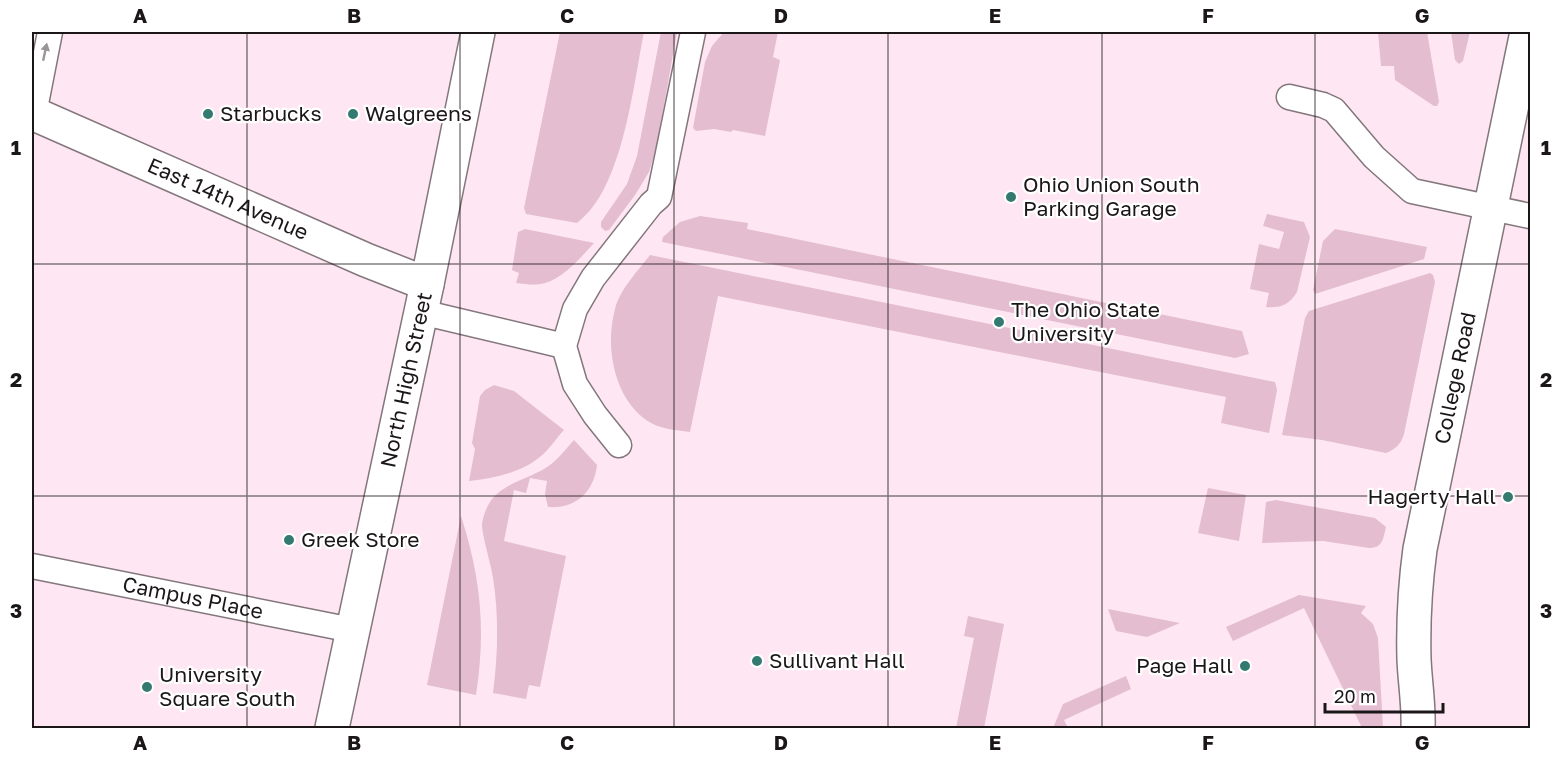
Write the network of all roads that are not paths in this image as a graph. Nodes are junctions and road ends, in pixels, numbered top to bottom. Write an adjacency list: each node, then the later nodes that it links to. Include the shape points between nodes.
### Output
1 (50, 32): 6 (lane, one-way to 1)
2 (478, 32): 9 (street, North High Street)
3 (693, 32): 10 (lane, via 660,192 593,278 575,309)
4 (1527, 32): 7 (street, College Road)
5 (1289, 97): 7 (lane, via 1334,110 1374,157 1412,191)
6 (32, 117): 9 (street, East 14th Avenue, via 366,261)
7 (1491, 208): 8 (lane); 15 (street, College Road, via 1417,568 1414,660)
8 (1530, 216)
9 (424, 298): 10 (lane); 13 (street, North High Street)
10 (564, 346): 11 (lane, via 575,384)
11 (619, 445)
12 (32, 567): 13 (lane, Campus Place)
13 (352, 630): 14 (street, North High Street)
14 (332, 729)
15 (1418, 729)

